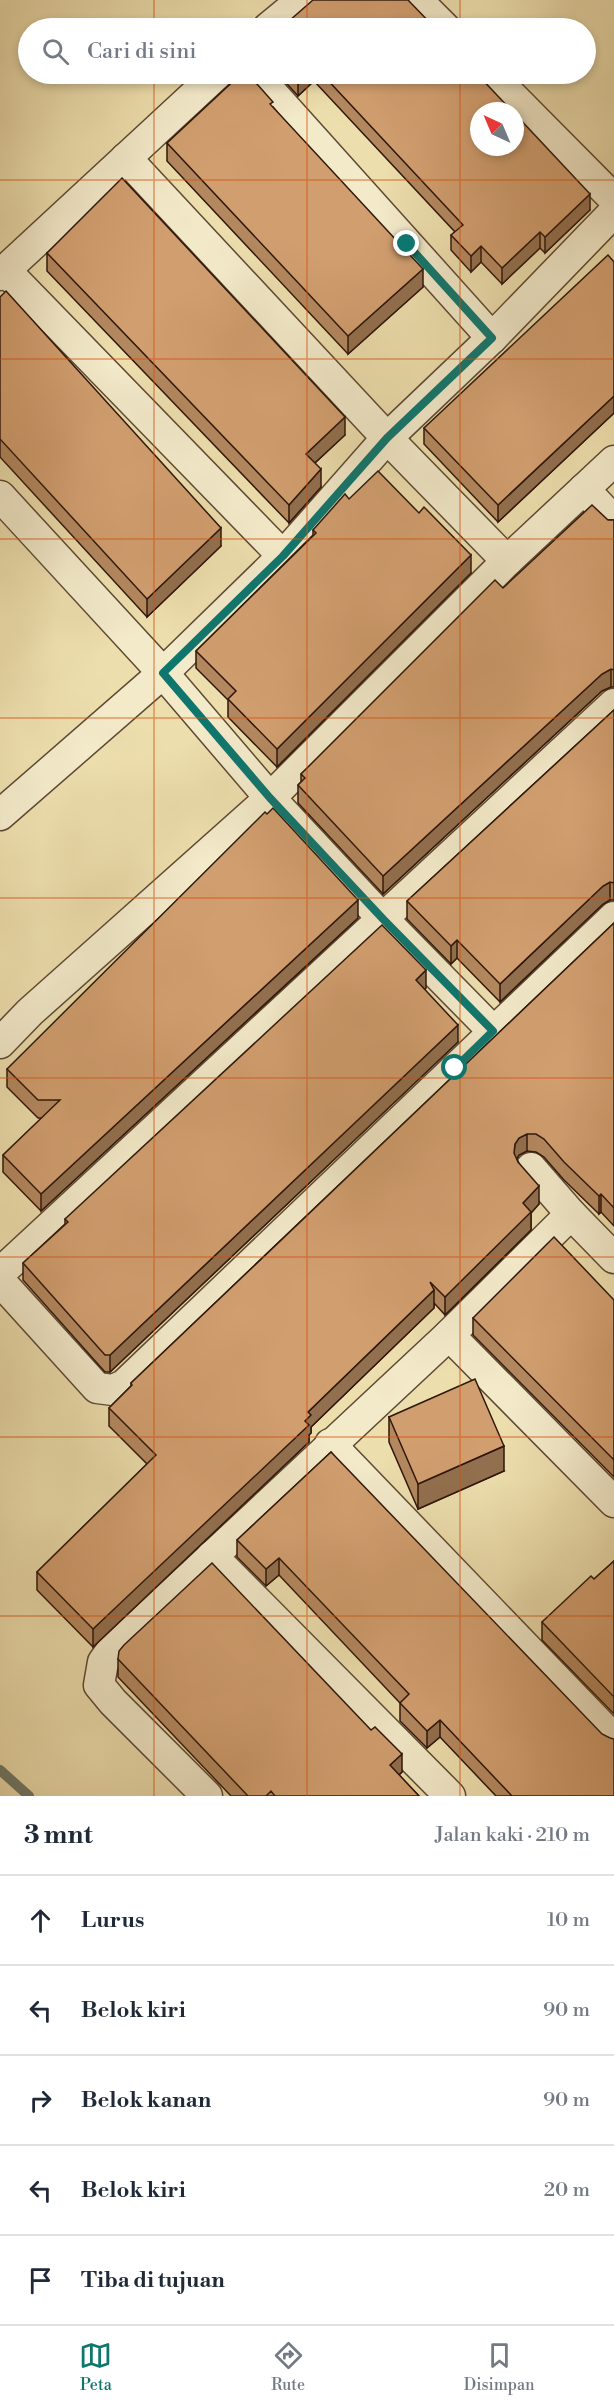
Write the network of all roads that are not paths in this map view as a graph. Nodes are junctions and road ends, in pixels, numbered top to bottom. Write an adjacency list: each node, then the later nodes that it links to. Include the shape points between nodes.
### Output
1 (302, 0): 3 (street)
2 (417, 0): 4 (street)
3 (280, 18)
4 (435, 18)
5 (206, 84): 8 (street)
6 (264, 84): 12 (street)
7 (500, 84): 9 (street)
8 (126, 158): 11 (street); 13 (street)
9 (614, 199)
10 (614, 212): 12 (street)
11 (2, 272): 18 (street)
12 (492, 338): 13 (street)
13 (387, 438): 18 (street); 19 (street)
14 (614, 461): 15 (street)
15 (584, 489): 17 (street); 19 (street)
16 (0, 496): 20 (street)
17 (614, 521)
18 (283, 556): 20 (street)
19 (507, 561): 22 (street)
20 (163, 673): 22 (street); 23 (street)
21 (614, 704): 25 (street)
22 (270, 798): 25 (street); 27 (street, via 30,1012)
23 (0, 815)
24 (614, 917): 26 (street)
25 (383, 919): 26 (street); 31 (street)
26 (493, 1031): 32 (street, via 124,1385 112,1390 98,1388)
27 (0, 1044)
28 (531, 1168): 29 (street)
29 (571, 1214): 30 (street); 33 (street)
30 (614, 1258)
31 (0, 1273)
32 (0, 1281)
33 (449, 1335): 34 (street); 35 (street)
34 (330, 1444): 36 (street); 37 (street)
35 (614, 1502)
36 (212, 1556): 38 (street, via 111,1651 103,1662 99,1685); 39 (street)
37 (614, 1739)
38 (207, 1796)
39 (450, 1796)

